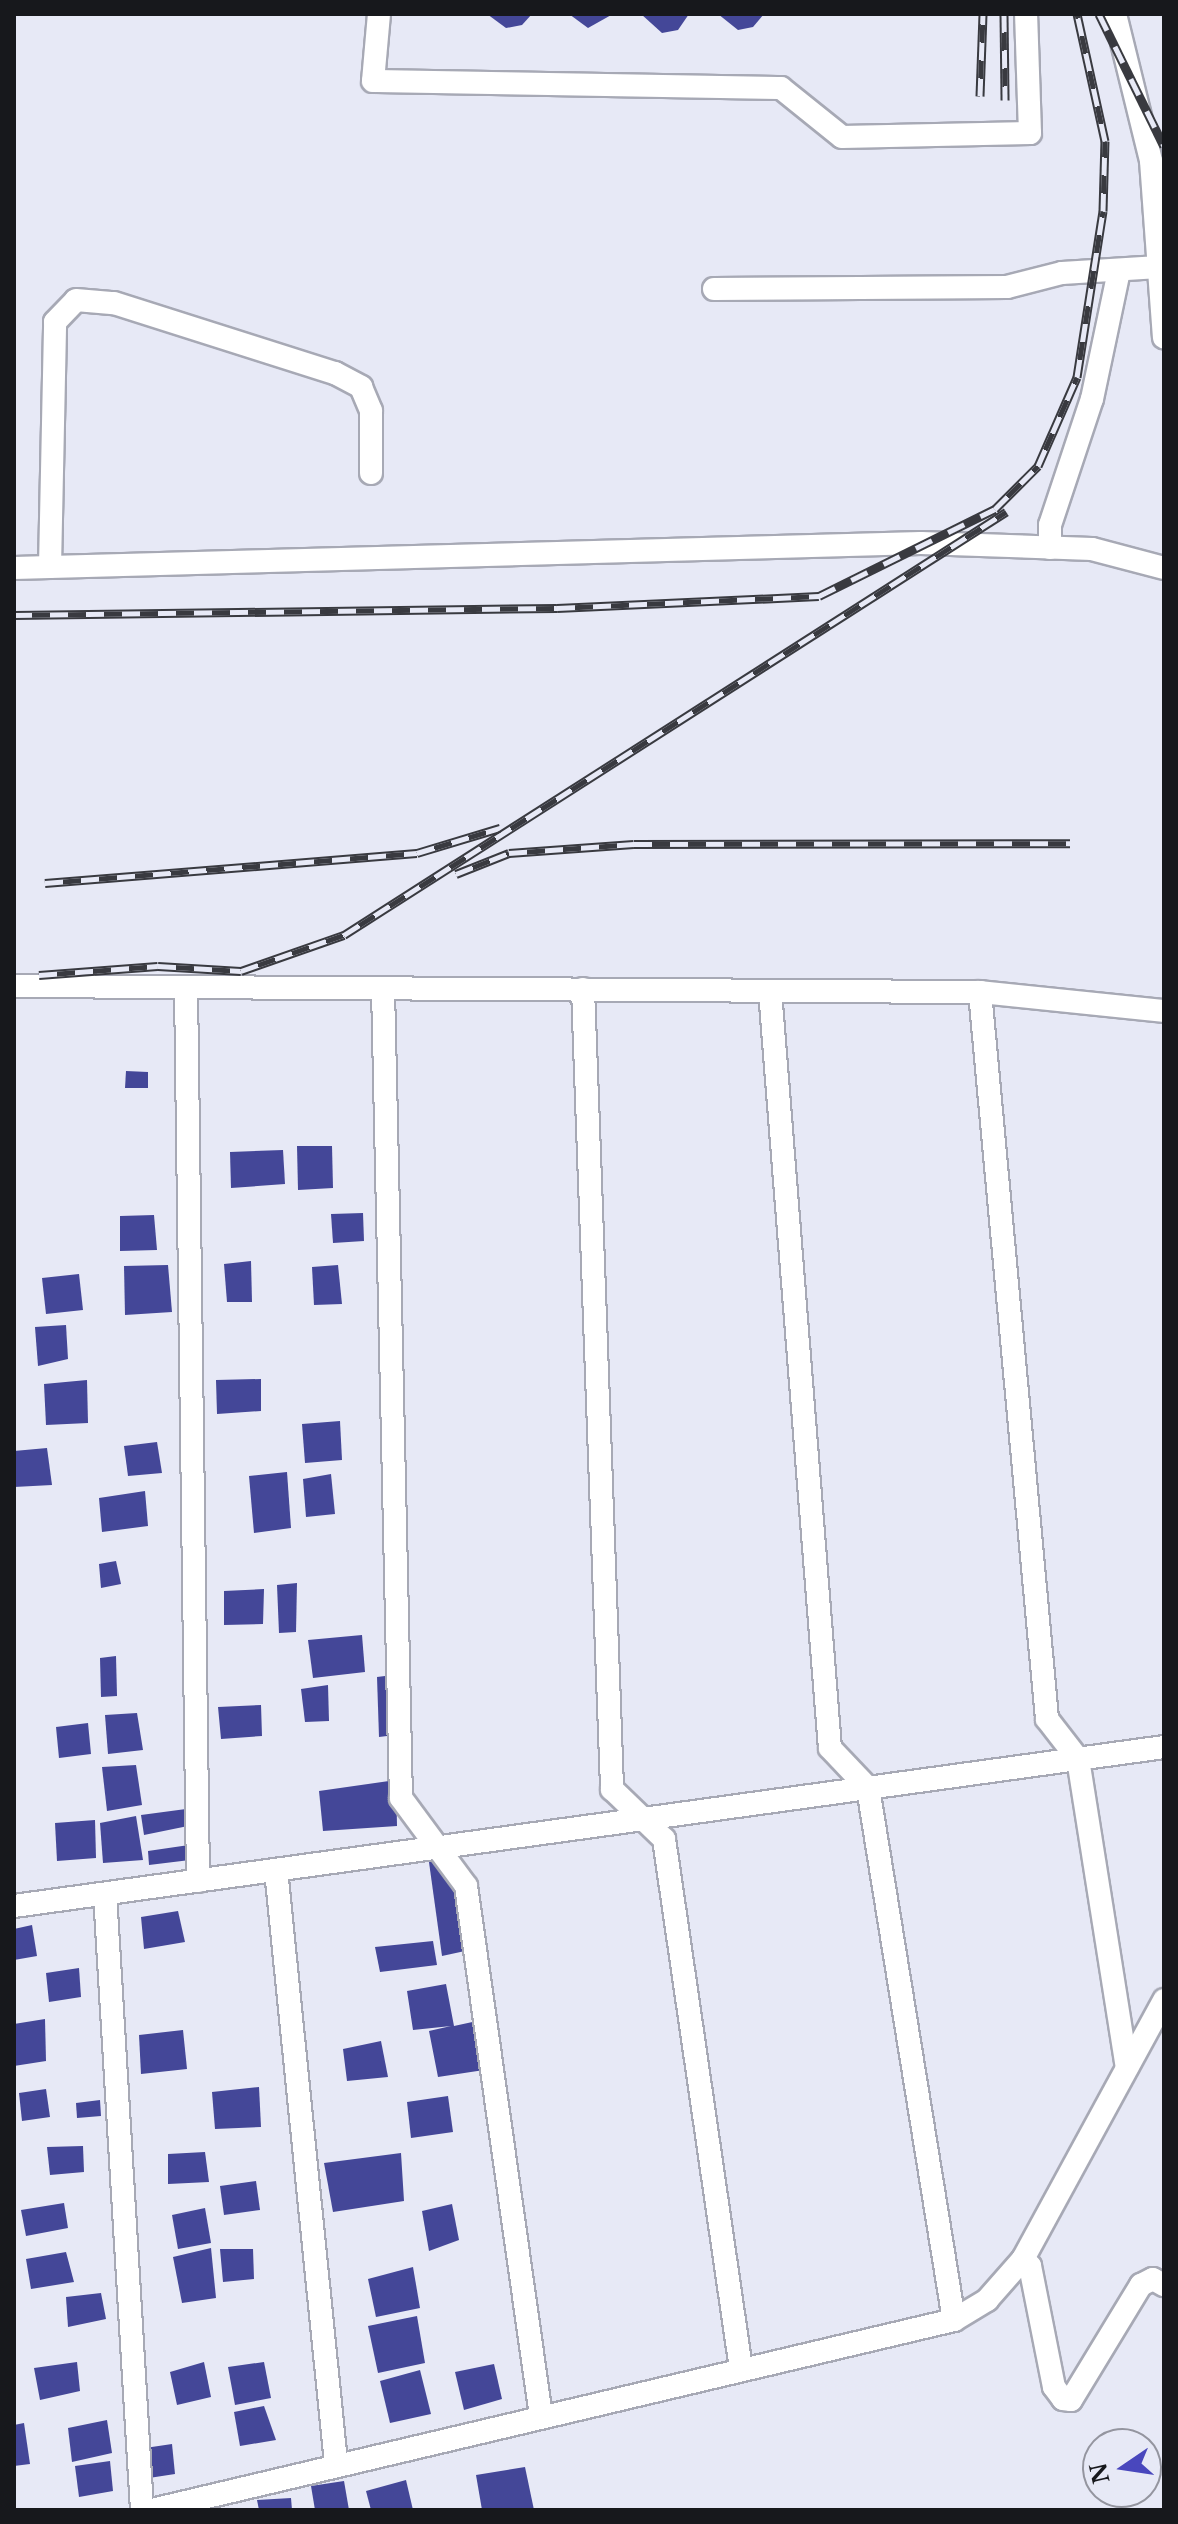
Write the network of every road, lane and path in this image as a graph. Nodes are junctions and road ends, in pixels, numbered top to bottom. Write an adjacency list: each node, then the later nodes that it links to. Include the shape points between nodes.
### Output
1 (379, 14): 2 (street, via 373,81 781,88 842,137 1030,133)
2 (1026, 14)
3 (1115, 14): 4 (street, via 1151,161)
4 (1159, 267): 5 (street); 7 (street)
5 (1119, 271): 6 (street, via 1062,273 1007,287); 9 (street, via 1092,399 1050,525)
6 (714, 289)
7 (1164, 338)
8 (371, 473): 10 (street, via 371,411 361,387 335,373 114,303 76,300 55,322)
9 (1050, 548): 10 (street, via 921,543); 12 (street, via 1092,549)
10 (50, 567): 11 (street)
11 (14, 568)
12 (1164, 568)
13 (14, 986): 14 (street)
14 (186, 987): 15 (street); 26 (street)
15 (383, 988): 16 (street); 24 (street, via 401,1798)
16 (583, 989): 17 (street); 23 (street, via 612,1789)
17 (770, 991): 18 (street); 22 (street, via 830,1748)
18 (980, 992): 19 (street); 21 (street, via 1047,1719)
19 (1164, 1011)
20 (1164, 1747): 21 (street)
21 (1078, 1759): 22 (street); 30 (street)
22 (868, 1788): 23 (street); 33 (street)
23 (641, 1820): 24 (street); 34 (street, via 664,1839)
24 (440, 1847): 25 (street); 35 (street, via 466,1886)
25 (276, 1870): 26 (street); 36 (street)
26 (198, 1881): 27 (street)
27 (105, 1894): 28 (street); 37 (street)
28 (14, 1906)
29 (1164, 2000): 30 (street)
30 (1127, 2067): 31 (street)
31 (1023, 2259): 32 (street, via 1030,2266 1054,2387 1063,2399 1071,2400 1141,2285 1153,2279); 33 (street, via 987,2300)
32 (1164, 2285)
33 (954, 2320): 34 (street)
34 (741, 2369): 35 (street)
35 (541, 2416): 36 (street)
36 (336, 2463): 38 (street)
37 (142, 2510)
38 (152, 2510)

